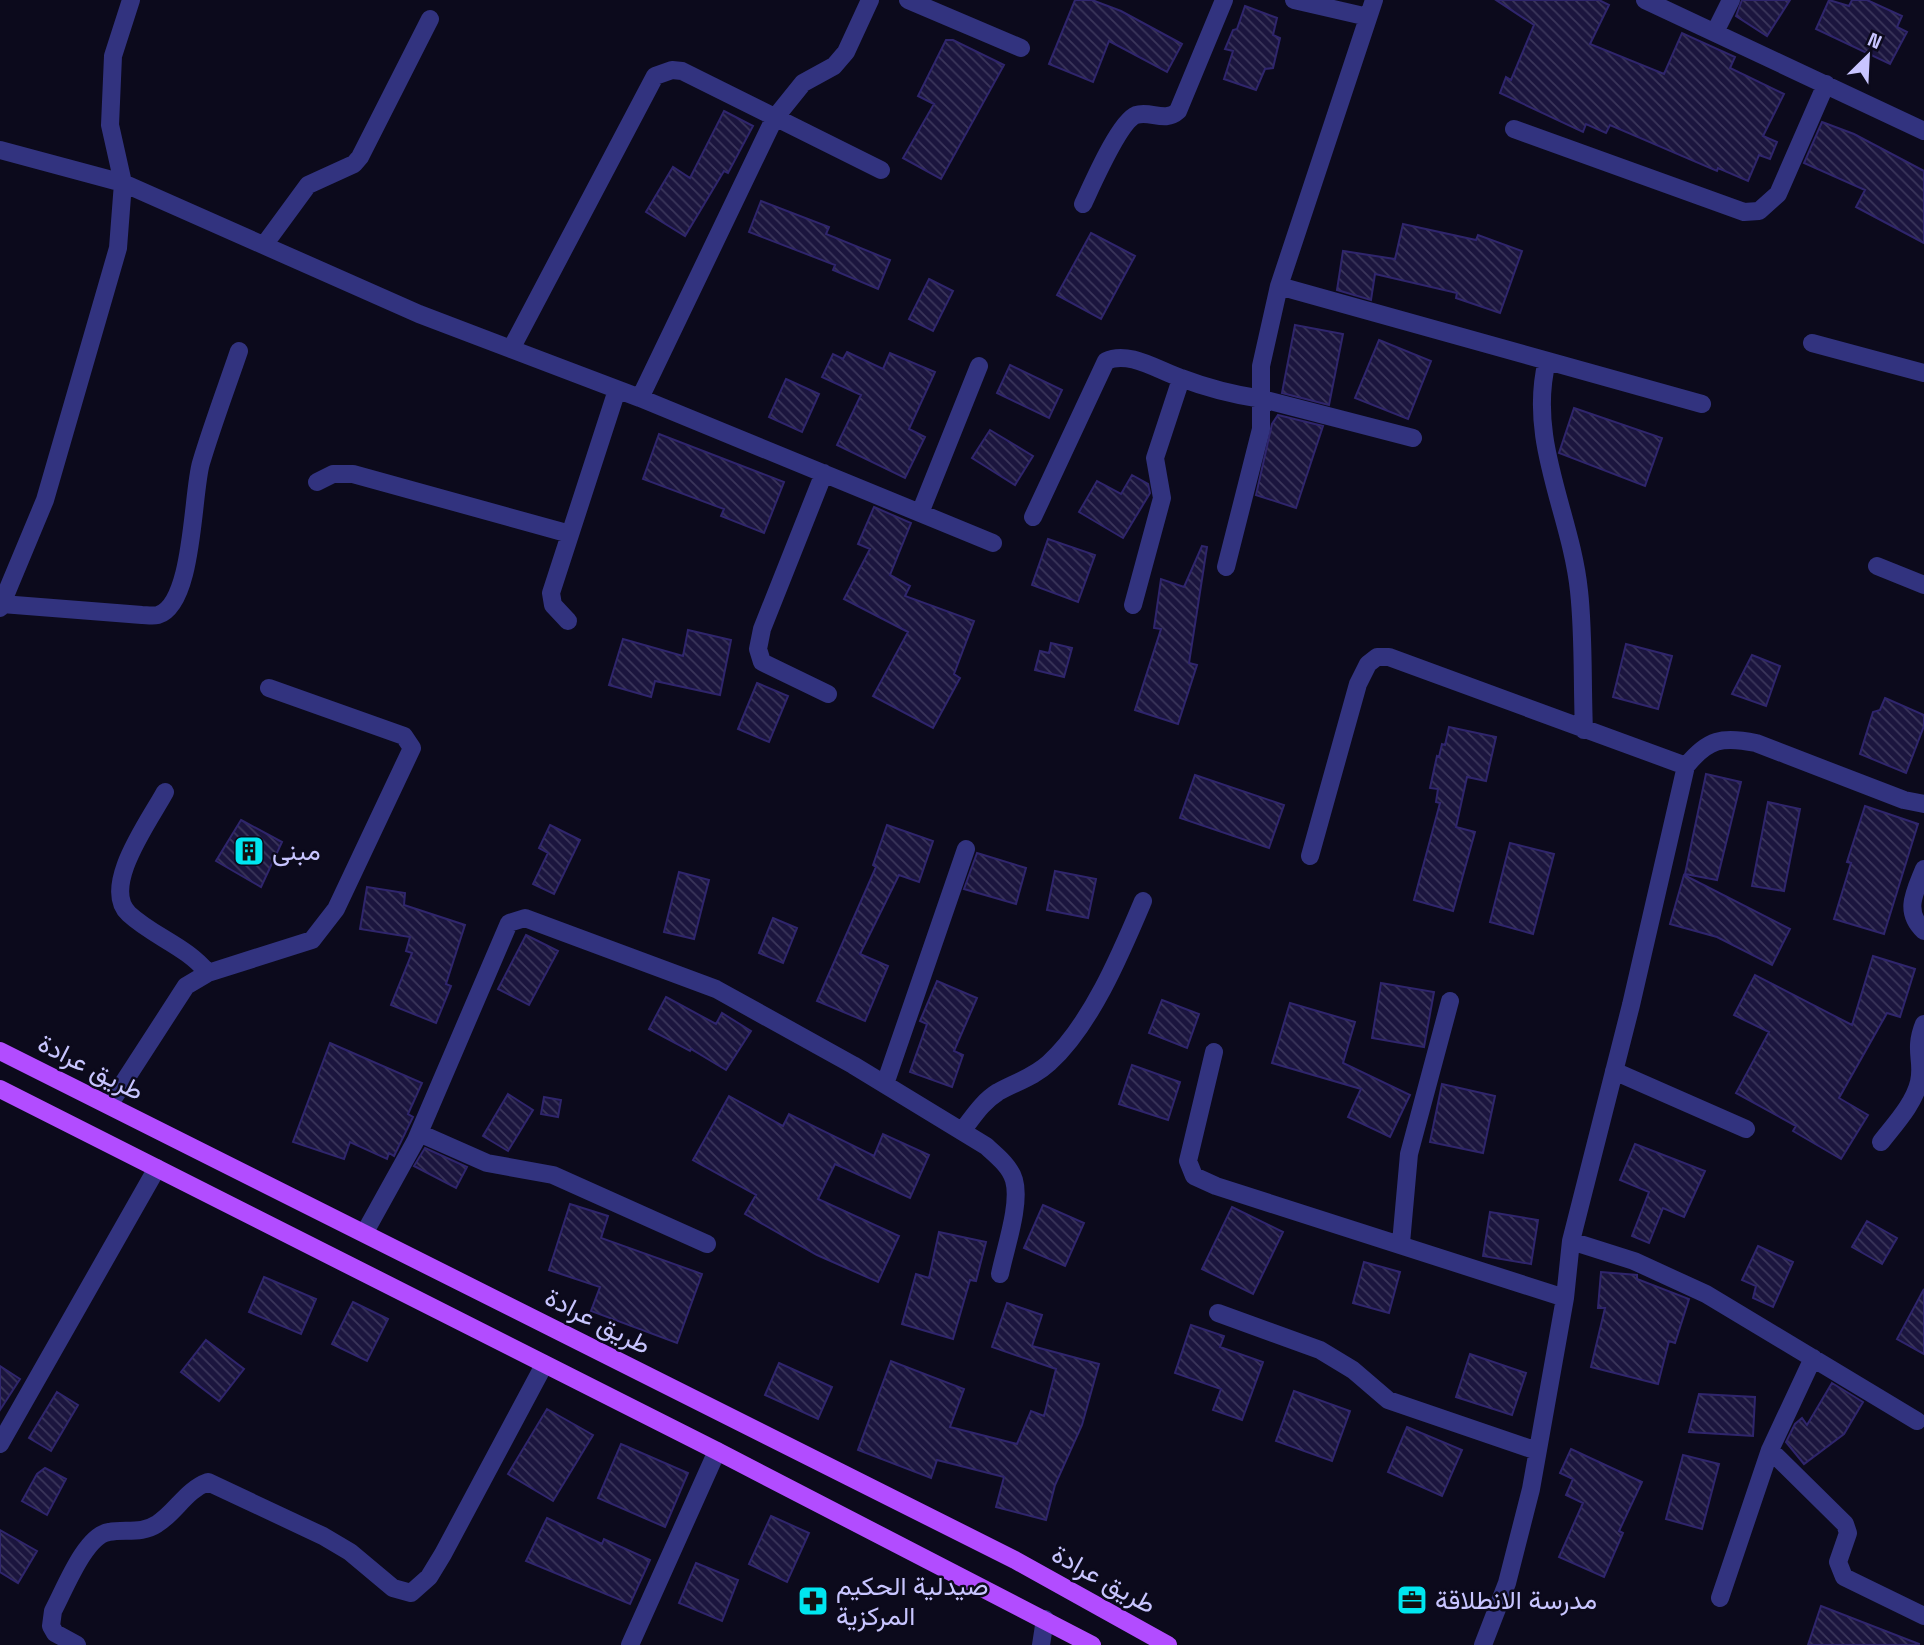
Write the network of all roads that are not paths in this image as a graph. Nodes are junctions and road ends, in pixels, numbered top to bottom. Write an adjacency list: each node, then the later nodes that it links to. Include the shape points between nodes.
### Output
1 (131, 0): 18 (street, via 113,56 110,125)
2 (870, 0): 13 (street, via 846,52 834,66 803,83)
3 (908, 0): 11 (street)
4 (1224, 0): 19 (street, via 1178,111 1168,117 1141,114 1126,121)
5 (1294, 0): 8 (street)
6 (1645, 0): 10 (street)
7 (1731, 0): 10 (street)
8 (1371, 9): 21 (street)
9 (430, 19): 20 (street, via 360,157 309,186)
10 (1715, 32): 12 (street)
11 (1021, 48)
12 (1826, 84): 14 (street, via 1778,194 1759,211 1744,212); 15 (street)
13 (774, 119): 17 (street); 23 (street, via 682,71 655,76); 30 (street)
14 (1514, 129)
15 (1924, 131)
16 (0, 150): 18 (street)
17 (881, 170)
18 (123, 183): 20 (street); 44 (street, via 118,248 79,387 45,500)
19 (1083, 204)
20 (264, 245): 23 (street)
21 (1279, 286): 25 (street); 31 (street, via 1261,366)
22 (1812, 343): 27 (street)
23 (511, 349): 29 (street)
24 (239, 351): 44 (street, via 200,465 190,547 167,609 158,615 142,615)
25 (1547, 361): 32 (street); 48 (street, via 1542,380 1543,445 1566,523 1579,591)
26 (979, 366): 36 (street)
27 (1924, 373)
28 (1181, 379): 31 (street); 37 (street, via 1127,359 1106,361); 43 (street, via 1155,458 1162,498)
29 (617, 390): 30 (street); 38 (street)
30 (640, 398): 34 (street)
31 (1262, 399): 33 (street); 41 (street, via 1259,441)
32 (1702, 404)
33 (1413, 438)
34 (824, 473): 36 (street); 47 (street, via 758,649 762,662)
35 (317, 482): 38 (street, via 333,474 353,474)
36 (920, 513): 39 (street)
37 (1033, 517)
38 (570, 534): 45 (street, via 551,593 553,605)
39 (993, 543)
40 (1877, 566): 42 (street)
41 (1226, 567)
42 (1924, 585)
43 (1133, 605)
44 (1, 606)
45 (568, 621)
46 (269, 688): 57 (street, via 404,736 412,748 321,932 303,944)
47 (828, 694)
48 (1584, 730): 49 (street); 53 (street, via 1389,657 1377,657 1367,664 1358,684)
49 (1686, 766): 51 (street, via 1710,742 1735,739); 62 (street)
50 (165, 792): 57 (street, via 124,867 120,901 129,914 194,957)
51 (1924, 804)
52 (966, 849): 63 (street)
53 (1310, 856)
54 (1924, 869): 56 (street, via 1911,906)
55 (1143, 901): 67 (street, via 1117,962 1064,1049 1027,1080 982,1104)
56 (1924, 931)
57 (208, 973): 65 (street, via 186,986)
58 (1450, 1002): 73 (street, via 1409,1154)
59 (1924, 1024): 69 (street, via 1918,1039 1920,1081 1916,1093)
60 (0, 1051): 65 (main road, طريق عرادة)
61 (1214, 1052): 73 (street, via 1188,1161 1194,1175 1216,1186)
62 (1614, 1071): 66 (street); 72 (street)
63 (885, 1084): 67 (street); 68 (street, via 716,989 535,921 516,918 505,930)
64 (0, 1089): 70 (main road)
65 (109, 1105): 71 (main road, طريق عرادة)
66 (1745, 1129)
67 (962, 1131): 75 (street, via 1005,1163 1014,1179 1016,1200)
68 (419, 1133): 71 (street); 74 (street, via 480,1161 553,1175)
69 (1881, 1142)
70 (157, 1168): 79 (main road); 81 (street)
71 (365, 1232): 92 (main road, طريق عرادة, via 1015,1560)
72 (1571, 1241): 76 (street); 78 (street, via 1633,1261 1706,1294)
73 (1401, 1243): 76 (street)
74 (706, 1244)
75 (1000, 1274)
76 (1565, 1298): 84 (street)
77 (1218, 1313): 84 (street, via 1320,1350 1388,1400)
78 (1813, 1359): 80 (street); 82 (street)
79 (544, 1365): 83 (main road); 88 (street, via 443,1555 411,1593 393,1588 359,1558 323,1536 208,1482 158,1524 107,1532 92,1541 53,1611 55,1633)
80 (1917, 1421)
81 (0, 1444)
82 (1770, 1450): 85 (street); 86 (street, via 1845,1524 1848,1533 1838,1562 1844,1577)
83 (717, 1451): 87 (main road); 89 (street)
84 (1537, 1451): 93 (street, via 1507,1583)
85 (1720, 1598)
86 (1924, 1616)
87 (1045, 1619): 90 (street); 91 (main road)
88 (77, 1645)
89 (630, 1645)
90 (1041, 1645)
91 (1092, 1645)
92 (1168, 1645)
93 (1483, 1645)

